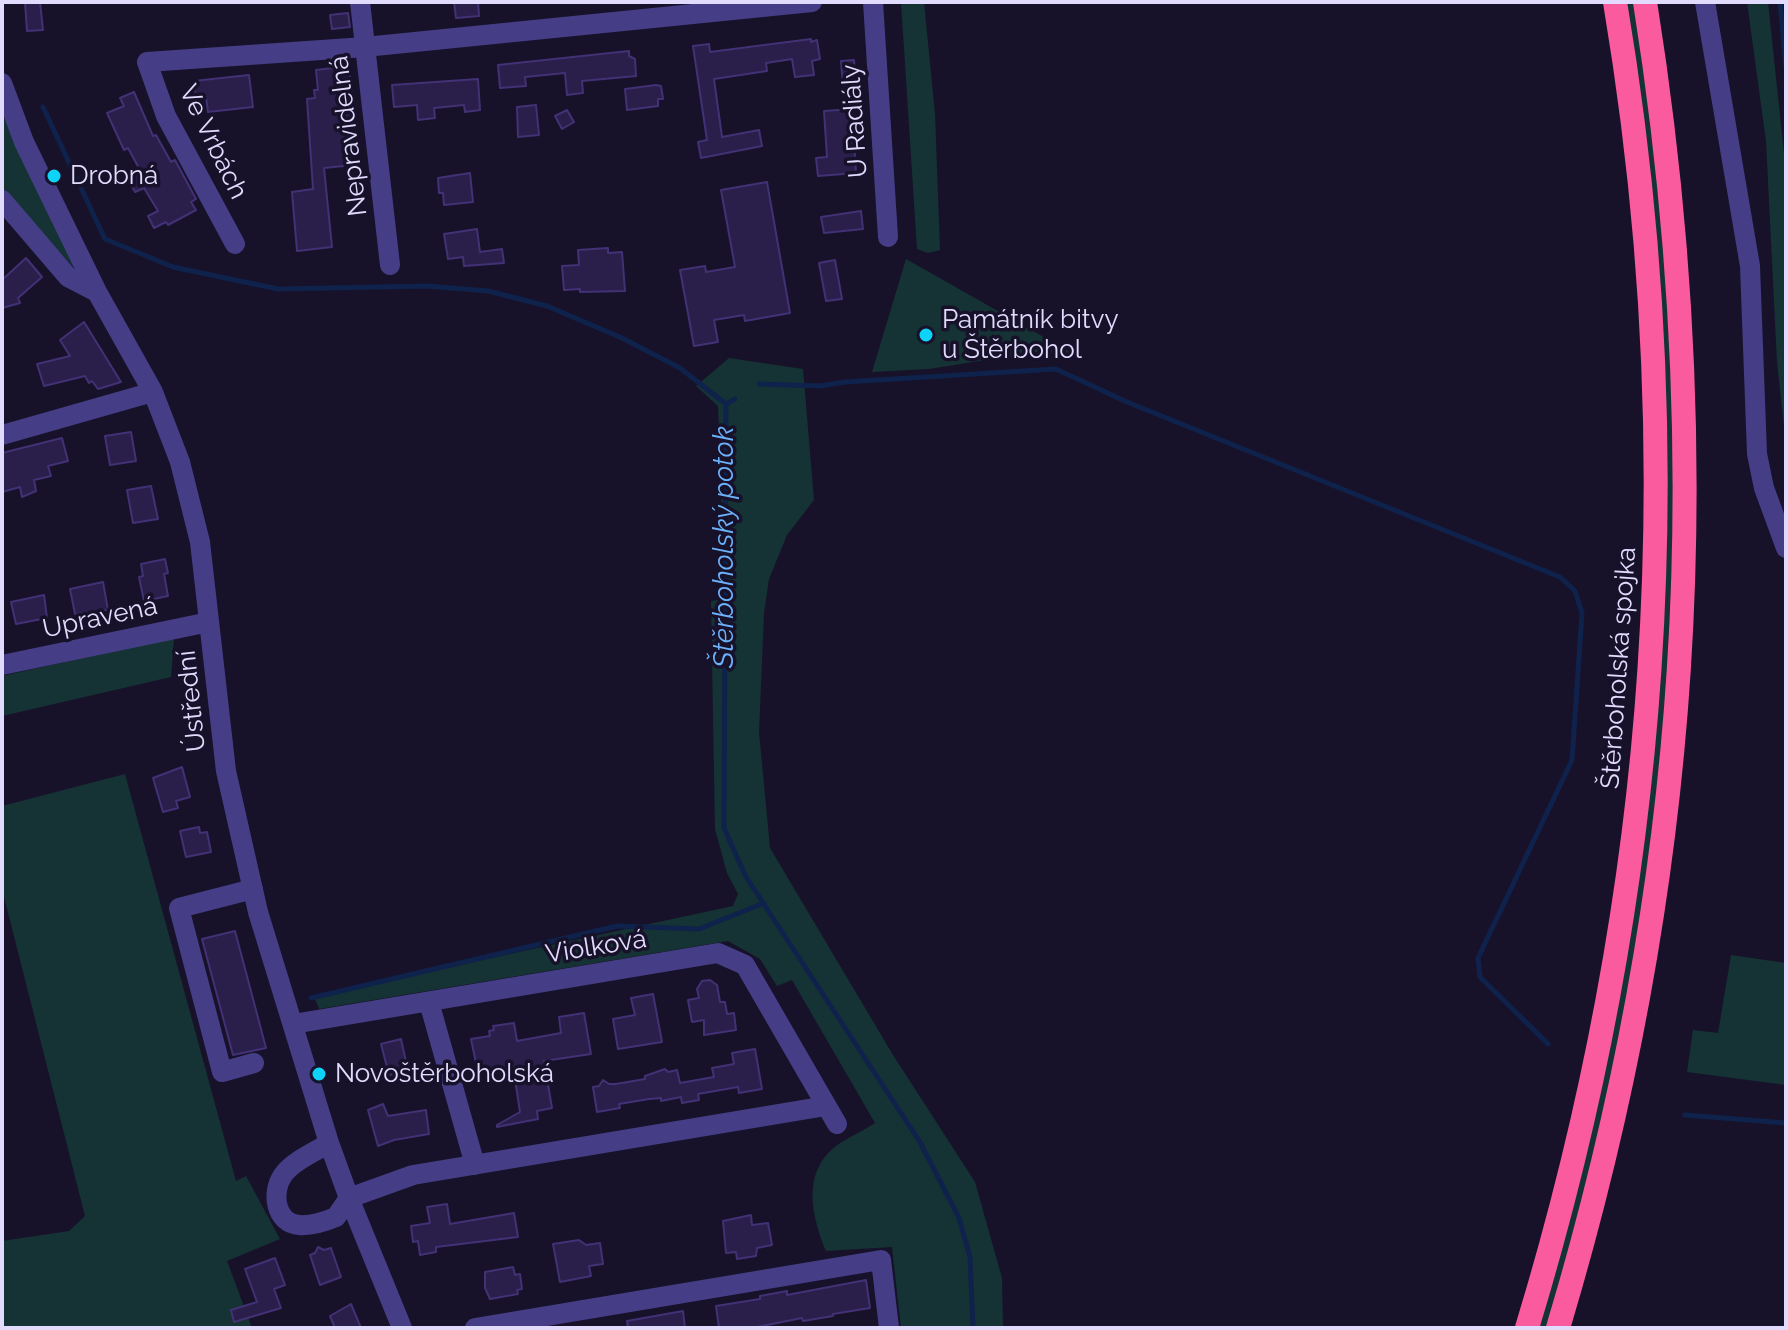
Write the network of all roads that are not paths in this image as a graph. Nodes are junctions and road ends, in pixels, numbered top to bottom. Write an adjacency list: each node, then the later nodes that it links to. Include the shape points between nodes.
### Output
1 (360, 2): 7 (street, Nepravidelná)
2 (812, 2): 7 (street)
3 (873, 2): 10 (street, U Radiály)
4 (1615, 2): 31 (highway, Štěrboholská spojka, via 1650,283 1657,460 1652,641 1637,817 1610,994 1572,1169)
5 (1645, 2): 32 (highway, via 1665,133 1681,304 1687,487 1680,672 1662,854 1636,1017 1603,1168)
6 (1705, 2): 16 (street, via 1750,266 1757,454)
7 (365, 47): 11 (street, Ve Vrbách, via 147,62 166,116); 12 (street, Nepravidelná)
8 (2, 83): 13 (street, Ústřední, via 24,142)
9 (2, 200): 13 (street, via 68,277)
10 (888, 237)
11 (235, 244)
12 (390, 265)
13 (97, 292): 14 (street, Ústřední)
14 (153, 392): 15 (street); 17 (street, Ústřední, via 180,462 200,542)
15 (2, 435)
16 (1786, 548)
17 (209, 622): 18 (street, Upravená); 19 (street, Ústřední, via 226,771)
18 (2, 665)
19 (253, 889): 21 (street, Ústřední); 22 (street, via 179,908 222,1072)
20 (429, 1002): 21 (street, Violková); 23 (street, Violková, via 718,953 745,965); 26 (street)
21 (293, 1024): 25 (street, Ústřední)
22 (254, 1063)
23 (826, 1106): 24 (street, Violková); 26 (street)
24 (837, 1124)
25 (329, 1143): 27 (street, Ústřední); 27 (street, via 284,1173 277,1186 280,1214 300,1225 322,1222 336,1217)
26 (475, 1165): 27 (street, via 413,1175)
27 (349, 1198): 28 (street, Ústřední)
28 (402, 1328)
29 (475, 1328): 30 (street, via 881,1260)
30 (889, 1328)
31 (1527, 1328)
32 (1558, 1328)

